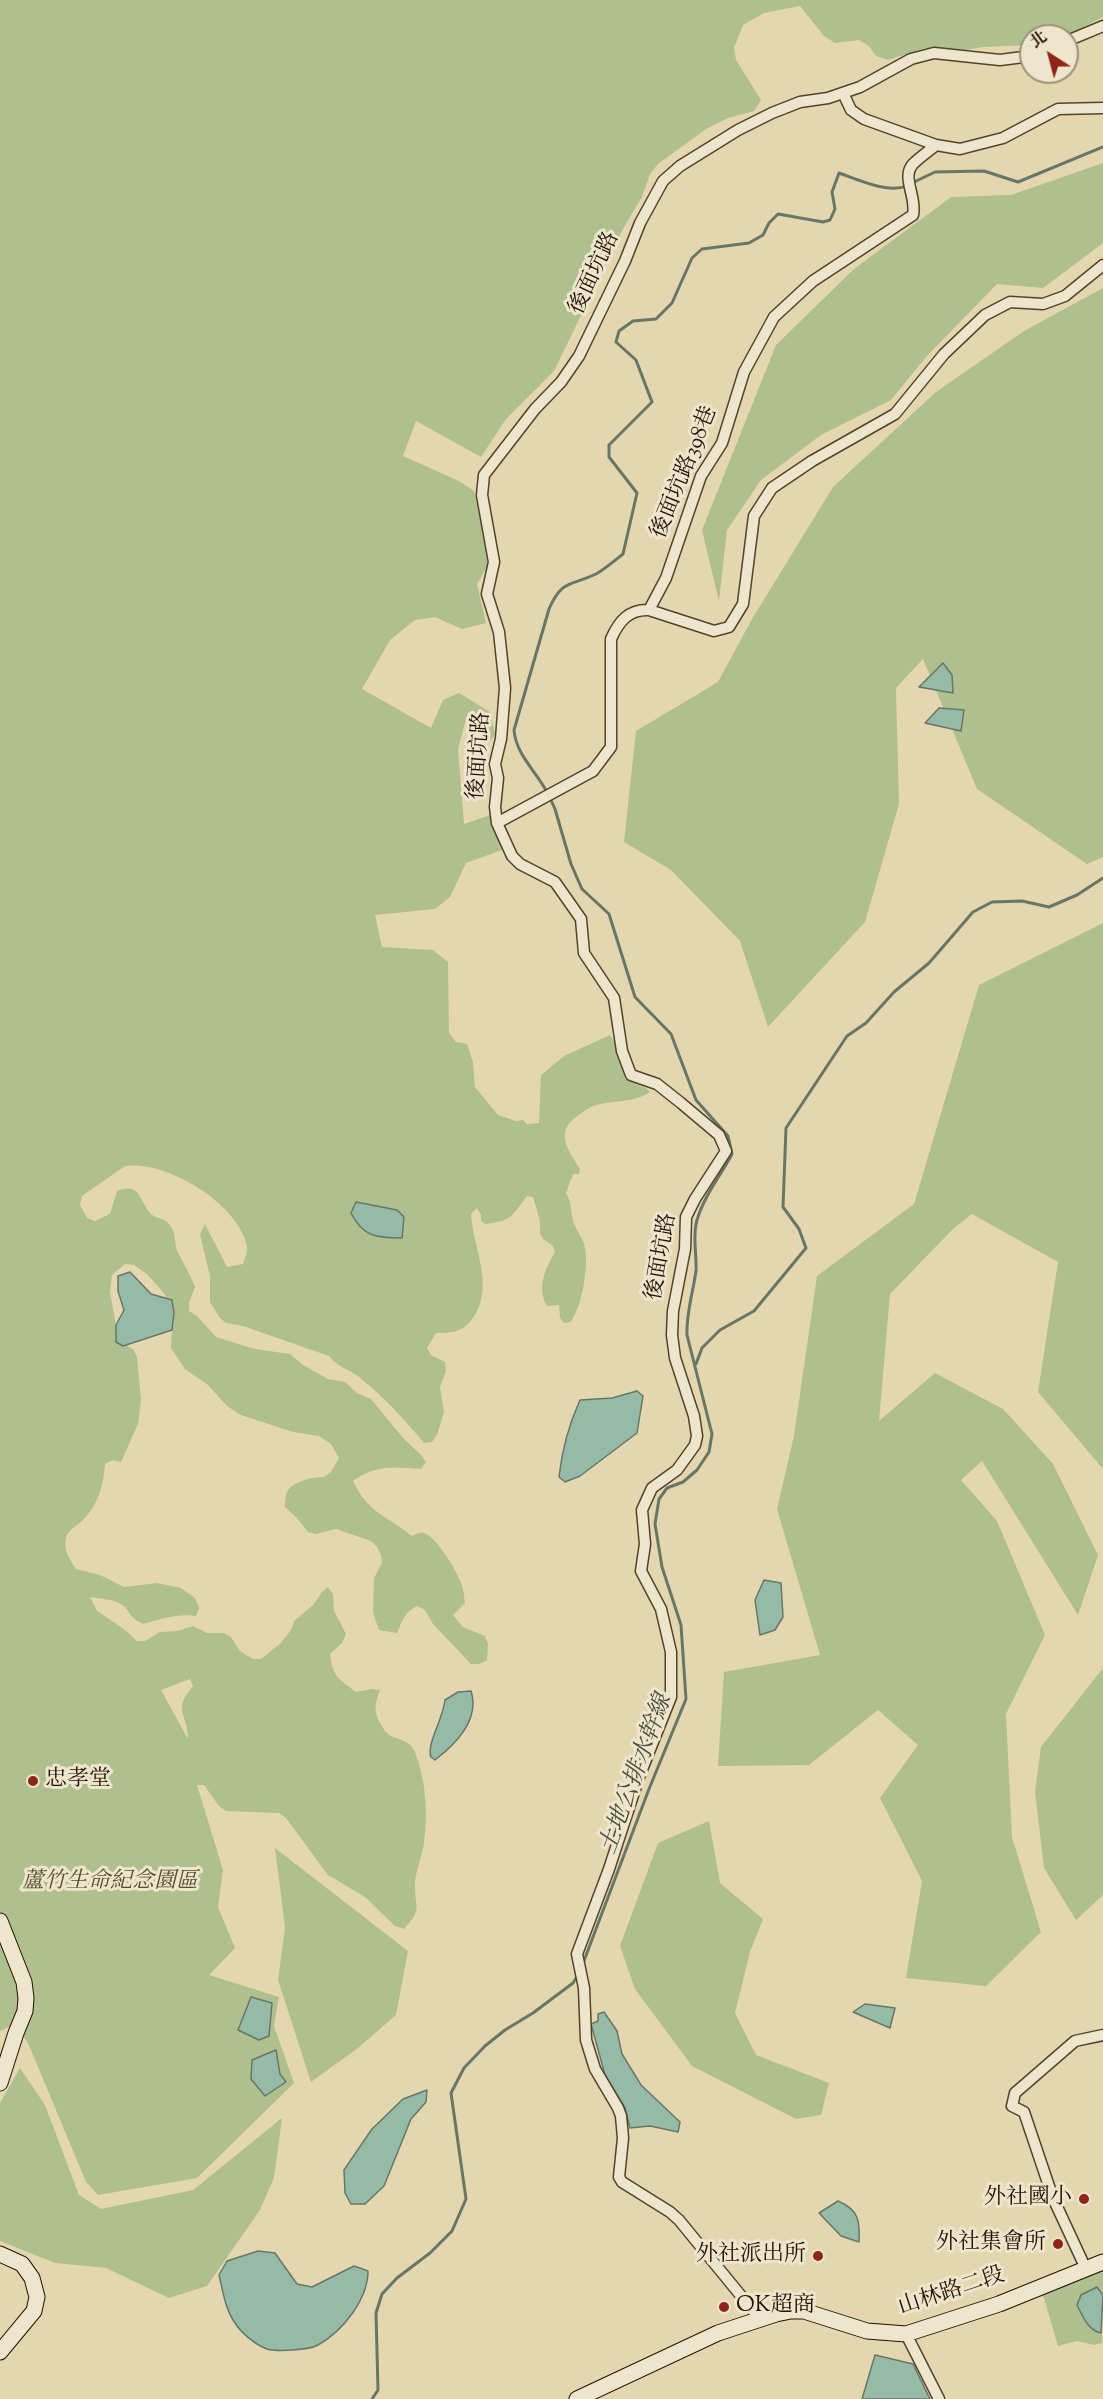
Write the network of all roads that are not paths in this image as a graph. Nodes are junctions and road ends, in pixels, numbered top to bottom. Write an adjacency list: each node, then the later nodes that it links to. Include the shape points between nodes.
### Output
1 (1103, 26): 2 (street)
2 (1079, 36)
3 (1019, 58): 4 (street, 後面坑路, via 1000,60 934,53 911,59)
4 (843, 93): 6 (street, via 851,110 864,119); 9 (street, 後面坑路, via 800,102 746,126 663,181 579,356 484,475 482,495 494,562 487,594 500,632 505,688 495,764)
5 (1103, 108): 6 (street, via 1058,109 1003,138 960,149)
6 (936, 145): 8 (street, 後面坑路398巷, via 912,165 908,178 915,206 913,215 813,281 774,317 744,372 722,443 701,476 666,578)
7 (1103, 265): 8 (street, via 1065,296 1043,304 1010,302 985,315 944,354 896,414 772,488 754,516 743,604 729,627 714,631)
8 (649, 610): 9 (street, via 637,609 618,622 611,639 611,747 593,771)
9 (497, 823): 16 (street, 後面坑路, via 512,856 555,882 581,920 584,953 614,998 622,1051 631,1075 657,1084 696,1115 719,1135 726,1151 686,1217 673,1311 675,1358 694,1416 695,1445 677,1470 652,1488 642,1510 645,1544 641,1571 660,1609 671,1652 671,1697 639,1777 578,1959 583,1976 586,2040 595,2069 621,2116 619,2177 679,2220)
10 (0, 1922): 12 (main road, via 24,1982 26,1998)
11 (1103, 2035): 15 (street, via 1075,2042 1015,2092 1012,2106 1024,2112 1053,2198)
12 (0, 2083)
13 (0, 2254): 18 (main road, via 22,2264 32,2278 37,2297 34,2311)
14 (1103, 2262): 15 (main road, 山林路二段)
15 (1086, 2269): 17 (main road, 山林路二段, via 999,2304)
16 (760, 2319): 17 (main road, 山林路二段, via 791,2311 804,2312 867,2331); 19 (main road, 山林路二段, via 699,2342)
17 (906, 2334): 20 (street)
18 (0, 2352)
19 (577, 2399)
20 (939, 2399)

